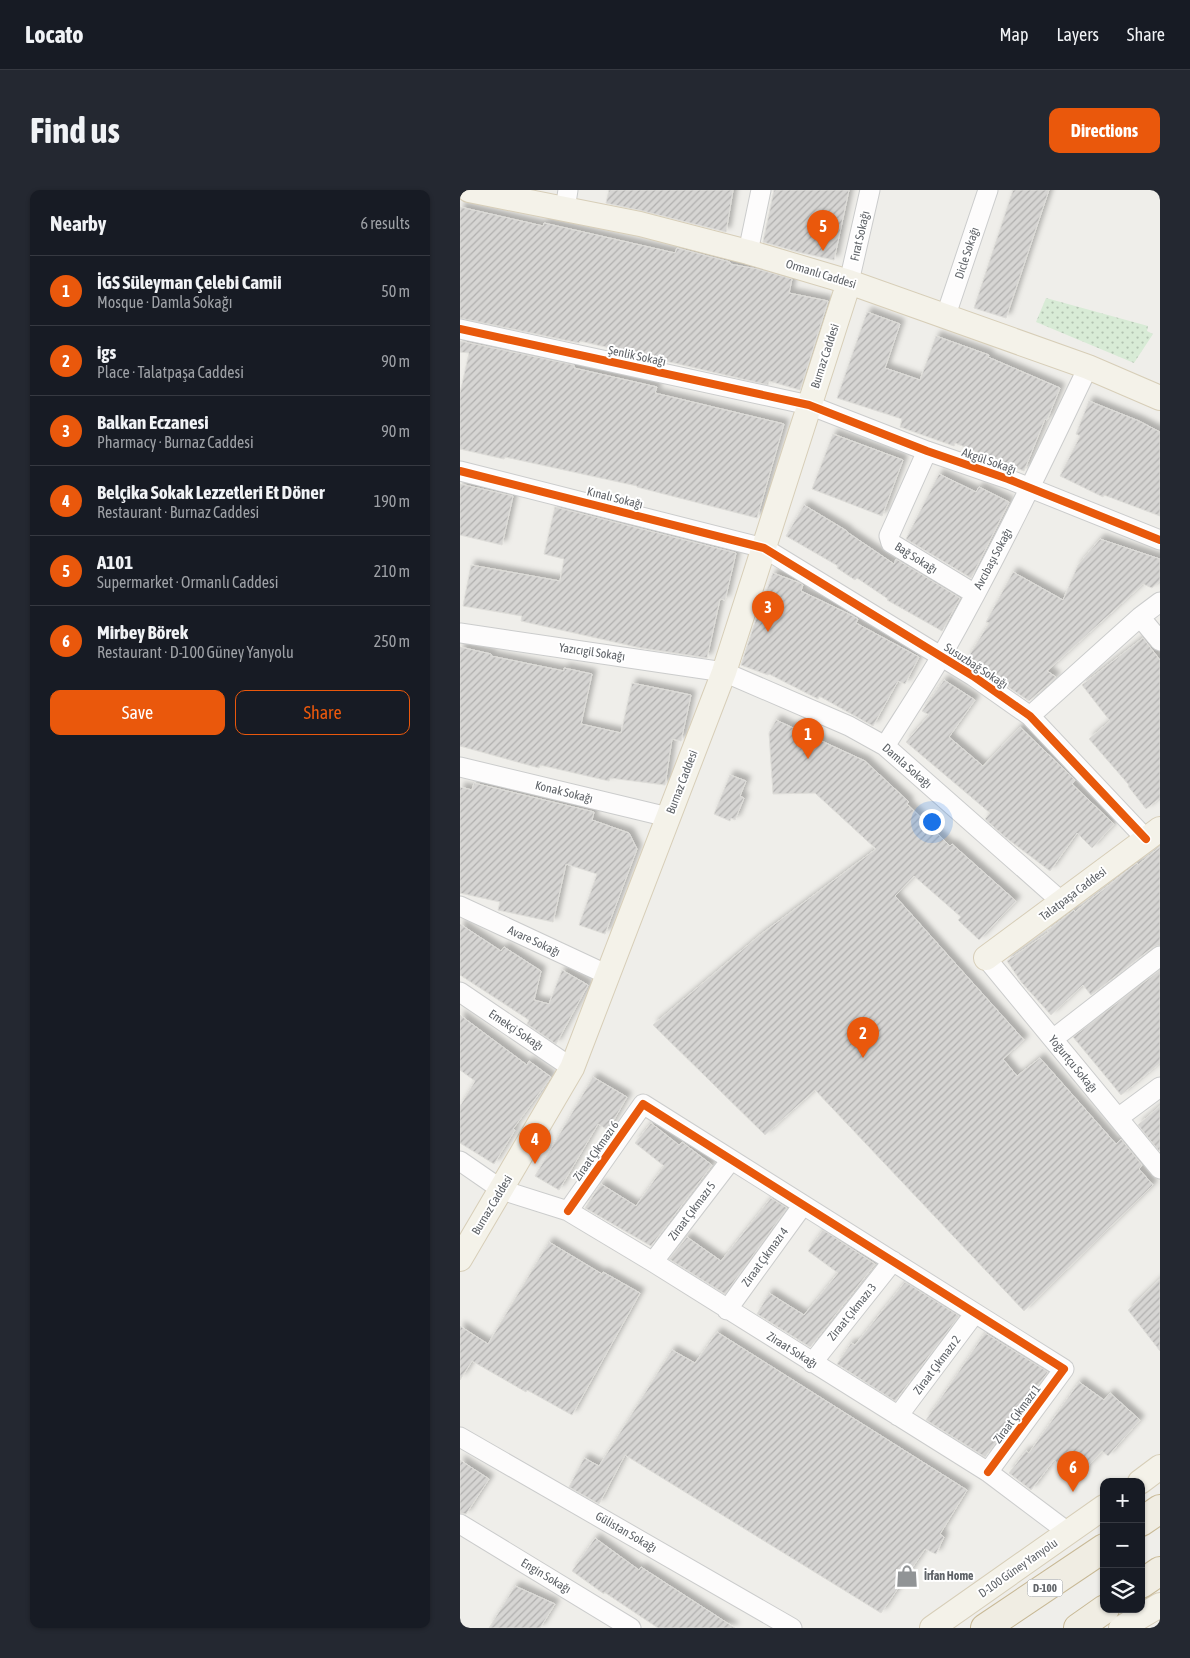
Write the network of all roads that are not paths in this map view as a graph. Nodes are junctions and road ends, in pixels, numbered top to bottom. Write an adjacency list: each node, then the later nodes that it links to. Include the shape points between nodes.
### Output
1 (469, 190): 5 (main road, Ormanlı Caddesi)
2 (761, 190): 6 (street)
3 (870, 190): 7 (street, Fırat Sokağı)
4 (988, 190): 8 (street, Dicle Sokağı)
5 (566, 200): 6 (main road, Ormanlı Caddesi, via 640,224)
6 (748, 252): 7 (main road, Ormanlı Caddesi)
7 (849, 282): 8 (main road, Ormanlı Caddesi); 12 (main road, Burnaz Caddesi)
8 (946, 315): 10 (main road, Ormanlı Caddesi)
9 (460, 329): 12 (street, Şenlik Sokağı)
10 (1088, 367): 11 (main road, Ormanlı Caddesi); 15 (street, Avcıbaşı Sokağı)
11 (1160, 398)
12 (810, 405): 13 (street, Akgül Sokağı); 17 (main road, Burnaz Caddesi)
13 (927, 451): 15 (street, Akgül Sokağı); 18 (street, Bağ Sokağı, via 889,536 891,543)
14 (460, 471): 17 (street, Kınalı Sokağı)
15 (1030, 488): 16 (street, Akgül Sokağı); 18 (street, Avcıbaşı Sokağı)
16 (1160, 540)
17 (764, 548): 23 (street, Susuzbağ Sokağı); 24 (main road, Burnaz Caddesi)
18 (975, 594): 23 (street, Avcıbaşı Sokağı)
19 (1160, 602): 20 (street)
20 (1140, 617): 22 (street); 25 (street)
21 (460, 633): 24 (street, Yazıcıgil Sokağı)
22 (1160, 641)
23 (942, 656): 25 (street, Susuzbağ Sokağı); 26 (street, Avcıbaşı Sokağı)
24 (724, 672): 26 (street, Damla Sokağı, via 849,726); 28 (main road, Burnaz Caddesi)
25 (1030, 716): 29 (street, Susuzbağ Sokağı)
26 (886, 746): 30 (street, Damla Sokağı)
27 (460, 767): 28 (street, Konak Sokağı)
28 (668, 817): 34 (main road, Burnaz Caddesi)
29 (1153, 834): 30 (main road, Talatpaşa Caddesi)
30 (1062, 902): 33 (main road, Talatpaşa Caddesi)
31 (460, 906): 34 (street, Avare Sokağı)
32 (1160, 956): 36 (street)
33 (986, 958): 36 (street, Yoğurtçu Sokağı)
34 (608, 975): 37 (main road, Burnaz Caddesi)
35 (460, 992): 37 (street, Emekçi Sokağı)
36 (1053, 1039): 39 (street, Yoğurtçu Sokağı)
37 (572, 1068): 43 (main road, Burnaz Caddesi)
38 (1160, 1087): 39 (street)
39 (1118, 1118): 42 (street, Yoğurtçu Sokağı)
40 (731, 1160): 44 (street); 45 (street, Ziraat Çıkmazı 6, via 643,1104); 48 (street, Ziraat Çıkmazı 5)
41 (460, 1161): 43 (street, Ziraat Sokağı)
42 (1160, 1169)
43 (502, 1190): 45 (street, Ziraat Sokağı); 46 (main road, Burnaz Caddesi)
44 (803, 1205): 47 (street); 49 (street, Ziraat Çıkmazı 4)
45 (568, 1211): 48 (street, Ziraat Sokağı)
46 (460, 1259)
47 (893, 1261): 50 (street); 51 (street, Ziraat Çıkmazı 3)
48 (653, 1262): 49 (street, Ziraat Sokağı)
49 (727, 1310): 51 (street, Ziraat Sokağı)
50 (975, 1313): 52 (street, Ziraat Çıkmazı 2); 55 (street, Ziraat Çıkmazı 1, via 1064,1369)
51 (812, 1362): 52 (street, Ziraat Sokağı)
52 (898, 1416): 55 (street, Ziraat Sokağı)
53 (460, 1437): 68 (street, Gülistan Sokağı)
54 (1160, 1468): 56 (main road)
55 (988, 1472): 61 (street, Ziraat Sokağı)
56 (1145, 1478)
57 (1160, 1509): 59 (highway)
58 (1100, 1510): 61 (main road, D-100 Güney Yanyolu)
59 (1145, 1519)
60 (460, 1524): 67 (street, Engin Sokağı)
61 (1069, 1534): 69 (main road, D-100 Güney Yanyolu)
62 (1100, 1551): 70 (highway, D-100)
63 (1160, 1571): 64 (highway)
64 (1145, 1581)
65 (1160, 1605): 72 (main road)
66 (1100, 1613): 71 (highway)
67 (631, 1628)
68 (792, 1628)
69 (932, 1628)
70 (986, 1628)
71 (1078, 1628)
72 (1121, 1628)

